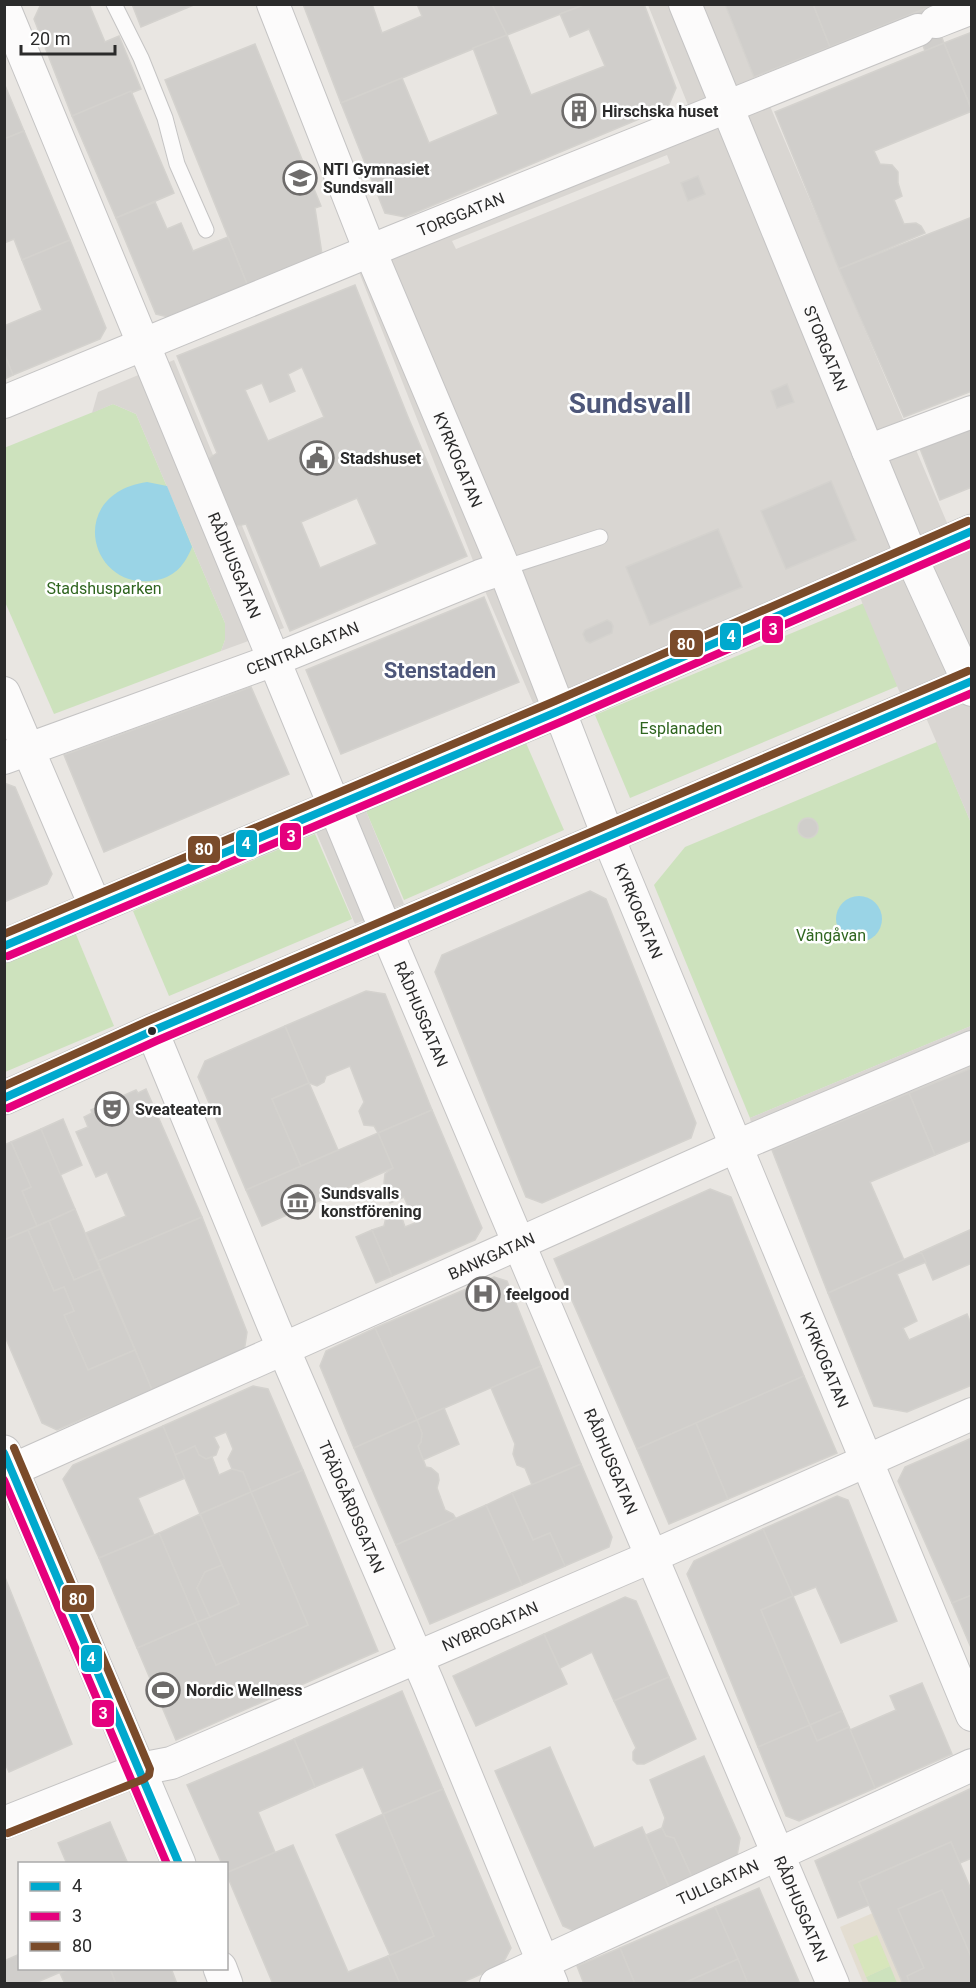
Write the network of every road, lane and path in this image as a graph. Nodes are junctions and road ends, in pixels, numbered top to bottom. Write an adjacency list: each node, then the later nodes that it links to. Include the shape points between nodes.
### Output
1 (114, 4): 7 (lane, via 145,68 165,118 177,164)
2 (273, 4): 8 (street, KYRKOGATAN)
3 (686, 4): 6 (street, STORGATAN)
4 (4, 7): 9 (street, RÅDHUSGATAN)
5 (972, 8): 6 (street, TORGGATAN)
6 (727, 108): 8 (street, TORGGATAN); 12 (street, STORGATAN)
7 (206, 230)
8 (370, 251): 9 (street, TORGGATAN); 16 (street, KYRKOGATAN)
9 (143, 345): 10 (street, TORGGATAN); 17 (street, RÅDHUSGATAN)
10 (4, 402)
11 (972, 412): 12 (street)
12 (868, 451): 15 (street, STORGATAN)
13 (972, 531): 15 (street)
14 (600, 537): 16 (lane, CENTRALGATAN)
15 (912, 556): 18 (street, STORGATAN); 20 (street)
16 (504, 568): 17 (street, CENTRALGATAN); 20 (street, KYRKOGATAN)
17 (274, 660): 21 (street, CENTRALGATAN); 22 (street, RÅDHUSGATAN)
18 (970, 684): 23 (street)
19 (4, 693): 21 (street)
20 (559, 711): 22 (street); 23 (street, KYRKOGATAN)
21 (16, 753): 24 (street)
22 (334, 806): 24 (street); 25 (street, RÅDHUSGATAN)
23 (608, 835): 25 (street); 30 (street, KYRKOGATAN)
24 (96, 908): 26 (street)
25 (386, 930): 27 (street); 31 (street, RÅDHUSGATAN)
26 (4, 945)
27 (152, 1031): 29 (street); 32 (street, TRÄDGÅRDSGATAN)
28 (972, 1047): 30 (street, BANKGATAN)
29 (4, 1098)
30 (737, 1146): 31 (street, BANKGATAN); 34 (street, KYRKOGATAN)
31 (519, 1244): 32 (street, BANKGATAN); 36 (street, RÅDHUSGATAN)
32 (284, 1349): 35 (street, BANKGATAN); 37 (street, TRÄDGÅRDSGATAN)
33 (972, 1414): 34 (street, NYBROGATAN)
34 (867, 1460): 36 (street, NYBROGATAN); 38 (street, KYRKOGATAN)
35 (8, 1461): 40 (street)
36 (652, 1556): 37 (street, NYBROGATAN); 42 (street, RÅDHUSGATAN)
37 (416, 1658): 40 (street, NYBROGATAN, via 171,1763); 44 (street, TRÄDGÅRDSGATAN)
38 (972, 1715)
39 (972, 1765): 42 (street, TULLGATAN)
40 (140, 1769): 41 (street, NYBROGATAN); 43 (street)
41 (4, 1823)
42 (779, 1854): 44 (street, TULLGATAN); 46 (street, RÅDHUSGATAN)
43 (179, 1862)
44 (548, 1972): 45 (street, TULLGATAN)
45 (496, 1983)
46 (833, 1983)

